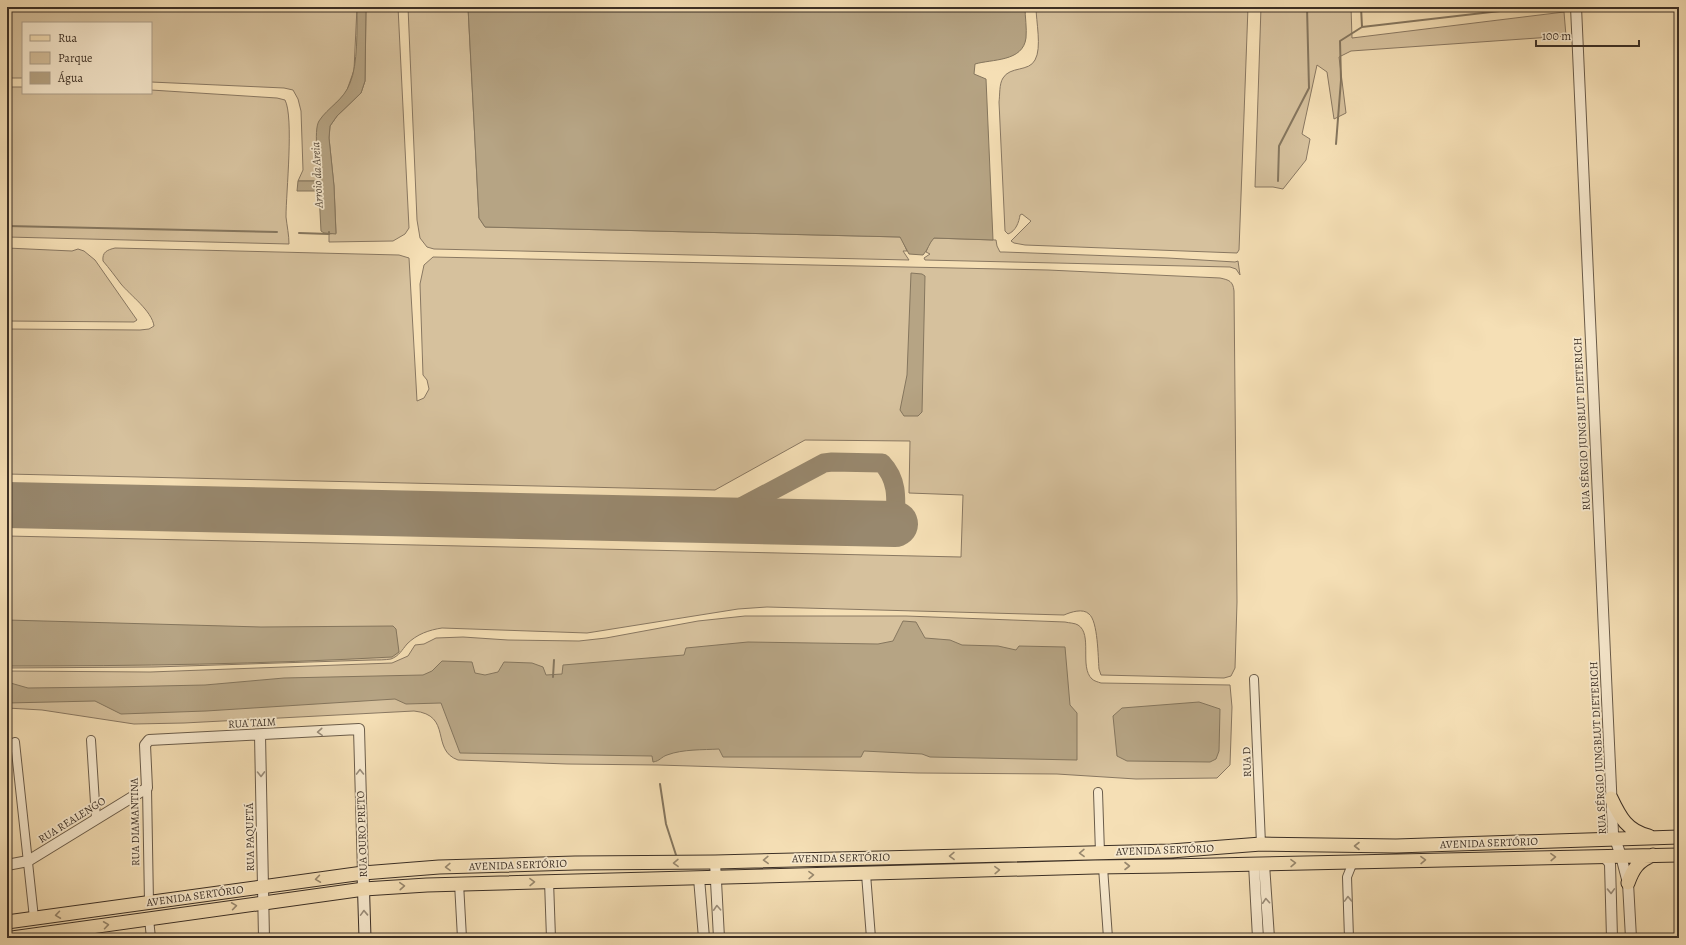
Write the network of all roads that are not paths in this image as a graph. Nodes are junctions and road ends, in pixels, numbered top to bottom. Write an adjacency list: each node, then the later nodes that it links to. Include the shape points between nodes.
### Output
1 (1576, 7): 10 (street, RUA SÉRGIO JUNGBLUT DIETERICH)
2 (1254, 679): 15 (street, RUA D)
3 (359, 729): 4 (street, RUA TAIM, one-way to 4); 28 (street, RUA OURO PRETO, one-way to 3)
4 (260, 735): 6 (street, RUA TAIM); 35 (street, RUA PAQUETÁ, one-way to 35)
5 (91, 740): 11 (street)
6 (147, 741): 8 (street, RUA DIAMANTINA)
7 (15, 742): 22 (street)
8 (147, 788): 11 (street, RUA REALENGO); 37 (street, RUA DIAMANTINA)
9 (1098, 792): 17 (street)
10 (1611, 798): 13 (main road, via 1622,820 1631,829); 14 (street, RUA SÉRGIO JUNGBLUT DIETERICH)
11 (96, 819): 22 (street, RUA REALENGO)
12 (1679, 837): 13 (main road, AVENIDA SERTÓRIO)
13 (1655, 838): 14 (main road, AVENIDA SERTÓRIO)
14 (1615, 840): 16 (main road, AVENIDA SERTÓRIO, one-way to 16, via 1396,846); 21 (street, RUA SÉRGIO JUNGBLUT DIETERICH)
15 (1261, 844): 16 (main road, AVENIDA SERTÓRIO); 17 (main road, AVENIDA SERTÓRIO, via 1196,850)
16 (1306, 845): 25 (main road, via 1264,851 1257,856)
17 (1100, 853): 23 (main road, AVENIDA SERTÓRIO, one-way to 23)
18 (1653, 855): 19 (main road, AVENIDA SERTÓRIO); 21 (main road, AVENIDA SERTÓRIO); 34 (main road, via 1643,859 1633,869)
19 (1679, 855)
20 (1602, 856): 21 (main road, AVENIDA SERTÓRIO); 24 (main road, AVENIDA SERTÓRIO, one-way to 20); 57 (street, one-way to 57, via 1610,864)
21 (1621, 856): 34 (street, RUA SÉRGIO JUNGBLUT DIETERICH)
22 (28, 862): 26 (street, RUA REALENGO); 39 (street)
23 (715, 862): 28 (main road, AVENIDA SERTÓRIO, one-way to 28, via 519,864); 30 (street)
24 (1352, 862): 25 (main road, AVENIDA SERTÓRIO, one-way to 24); 55 (street, one-way to 24, via 1347,877)
25 (1259, 864): 27 (main road, AVENIDA SERTÓRIO, one-way to 25); 53 (street); 54 (street, one-way to 25)
26 (7, 865)
27 (1103, 866): 29 (main road, AVENIDA SERTÓRIO, one-way to 27); 52 (street)
28 (363, 873): 35 (main road, AVENIDA SERTÓRIO, one-way to 35); 36 (main road, RUA OURO PRETO)
29 (866, 874): 30 (main road, AVENIDA SERTÓRIO, one-way to 29); 51 (street)
30 (716, 877): 31 (main road, AVENIDA SERTÓRIO); 50 (street, one-way to 30)
31 (700, 878): 32 (main road, AVENIDA SERTÓRIO); 49 (street)
32 (549, 881): 33 (main road, AVENIDA SERTÓRIO, one-way to 32); 48 (street)
33 (459, 883): 36 (main road, AVENIDA SERTÓRIO, one-way to 33); 47 (street)
34 (1628, 883): 58 (street, RUA SÉRGIO JUNGBLUT DIETERICH)
35 (263, 887): 37 (main road, AVENIDA SERTÓRIO); 38 (street, RUA PAQUETÁ)
36 (364, 889): 38 (main road, AVENIDA SERTÓRIO); 46 (main road, RUA OURO PRETO, one-way to 36)
37 (149, 902): 39 (main road, AVENIDA SERTÓRIO, one-way to 39)
38 (264, 902): 40 (main road, AVENIDA SERTÓRIO, one-way to 38); 45 (street, RUA PAQUETÁ)
39 (34, 918): 41 (main road, AVENIDA SERTÓRIO)
40 (149, 918): 42 (main road, AVENIDA SERTÓRIO, one-way to 40); 44 (street)
41 (7, 922)
42 (44, 936): 43 (main road, AVENIDA SERTÓRIO)
43 (12, 938)
44 (151, 938)
45 (264, 938)
46 (365, 938)
47 (462, 938)
48 (551, 938)
49 (704, 938)
50 (719, 938)
51 (871, 938)
52 (1108, 938)
53 (1258, 938)
54 (1269, 938)
55 (1349, 938)
56 (1606, 938): 57 (street)
57 (1612, 938)
58 (1631, 938)

